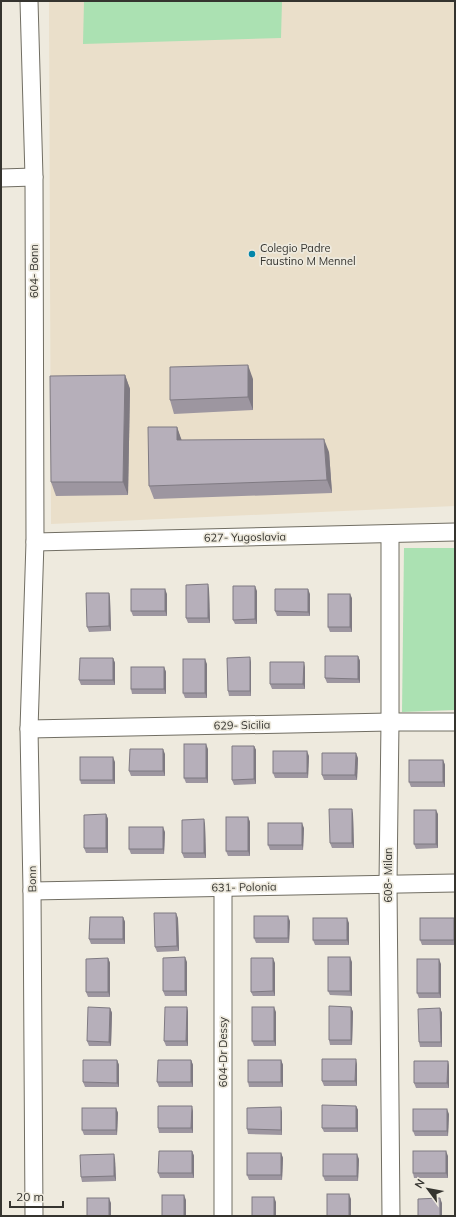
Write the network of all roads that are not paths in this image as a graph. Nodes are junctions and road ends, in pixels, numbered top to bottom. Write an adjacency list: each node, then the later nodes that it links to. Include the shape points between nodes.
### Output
1 (29, 1): 2 (street, 604- Bonn)
2 (34, 177): 3 (street); 6 (street, 604- Bonn)
3 (1, 178)
4 (455, 532): 5 (street, 627- Yugoslavia)
5 (390, 534): 6 (street, 627- Yugoslavia); 7 (street, 608- Milan)
6 (35, 542): 9 (street, Bonn)
7 (390, 722): 8 (street, 629- Sicilia); 9 (street, 629- Sicilia); 11 (street, 608- Milan)
8 (455, 722)
9 (29, 729): 13 (street, Bonn)
10 (455, 883): 11 (street, 631- Polonia)
11 (388, 884): 12 (street, 631- Polonia); 16 (street, 608- Milan)
12 (223, 888): 13 (street, 631- Polonia); 15 (street, 604-Dr Dessy)
13 (32, 891): 14 (street, Bonn)
14 (34, 1216)
15 (223, 1216)
16 (391, 1216)

